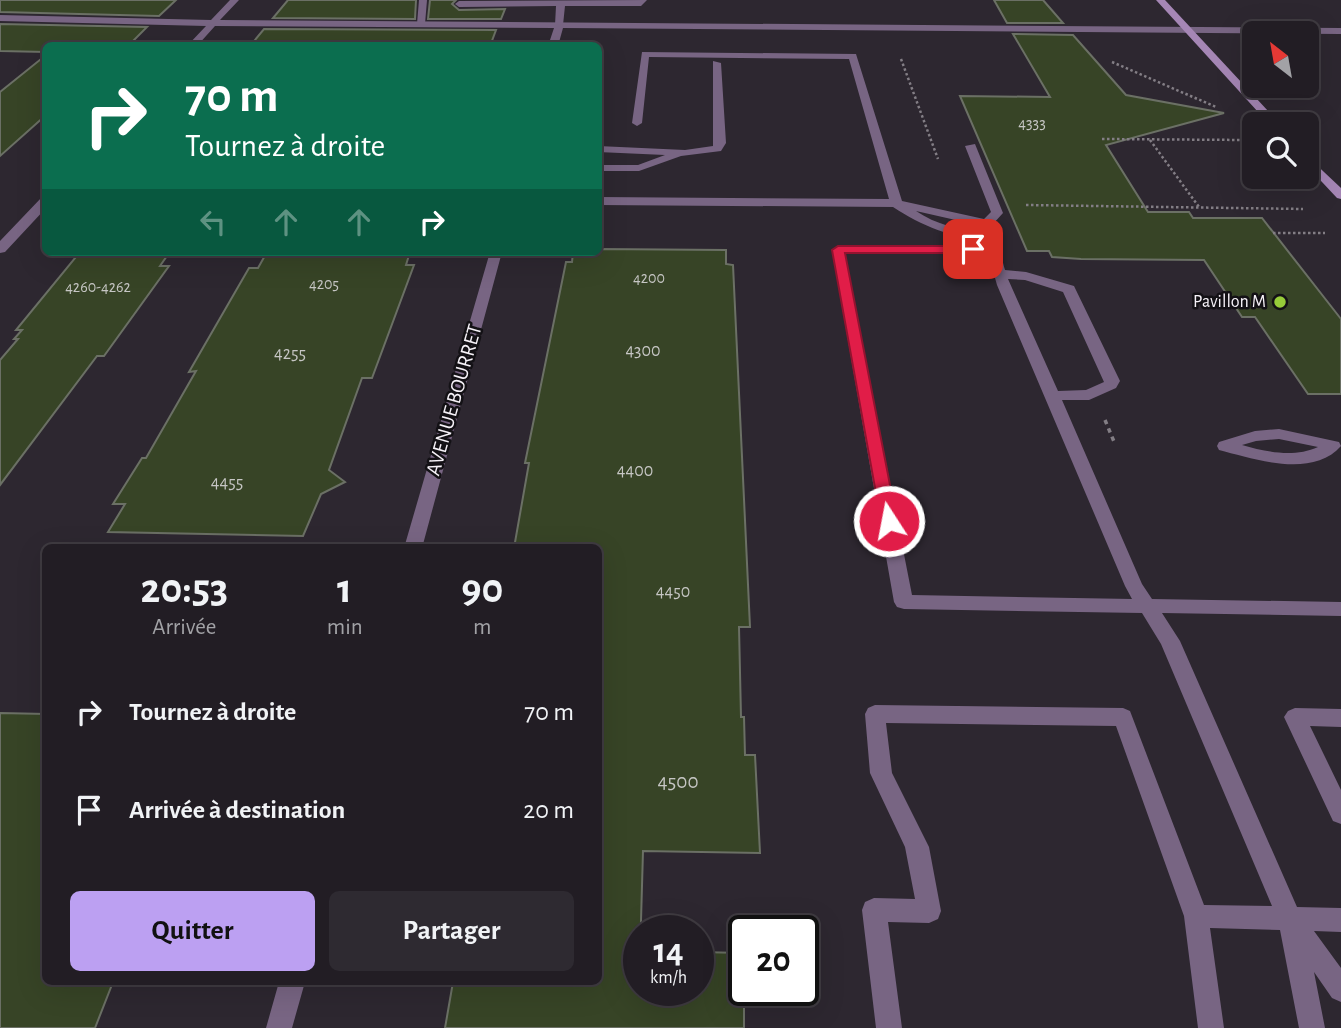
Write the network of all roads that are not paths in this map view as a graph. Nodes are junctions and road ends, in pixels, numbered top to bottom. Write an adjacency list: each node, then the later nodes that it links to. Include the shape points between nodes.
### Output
1 (234, 0): 8 (street)
2 (423, 0): 9 (street)
3 (643, 0): 5 (street)
4 (1160, 0): 11 (main road)
5 (562, 2): 6 (street); 10 (street)
6 (458, 4)
7 (0, 18): 8 (street)
8 (212, 23): 9 (street); 13 (street)
9 (421, 24): 10 (street)
10 (559, 25): 11 (street); 14 (street)
11 (1188, 30): 12 (street); 16 (main road)
12 (1341, 31)
13 (195, 42)
14 (554, 42)
15 (716, 63): 21 (street, via 720,143 712,151)
16 (1264, 112)
17 (637, 123): 27 (street, via 645,54 853,56)
18 (602, 141): 21 (street, via 640,140)
19 (971, 146): 29 (street, via 997,213)
20 (602, 149): 21 (street)
21 (685, 153): 22 (street); 23 (street, via 639,168)
22 (602, 159)
23 (602, 168)
24 (1319, 172): 25 (main road)
25 (1341, 195)
26 (602, 201): 27 (street)
27 (896, 203): 29 (street, via 924,222)
28 (42, 204): 30 (street)
29 (991, 236): 32 (street); 36 (street, via 838,250 904,602)
30 (0, 249)
31 (495, 256): 35 (street, AVENUE BOURRET)
32 (1000, 274): 33 (street); 33 (street, via 1026,276 1069,289 1112,381 1097,394)
33 (1053, 396): 36 (street, via 1134,586)
34 (1333, 446): 34 (street, via 1292,434 1253,433 1225,446 1266,457 1308,458)
35 (414, 544)
36 (1148, 607): 37 (street); 41 (street, via 1170,640)
37 (1341, 609)
38 (1341, 718): 39 (street, via 1295,717)
39 (1341, 814)
40 (1196, 916): 41 (street); 46 (street, via 1123,717 875,714 881,773 917,847 929,911 874,910); 47 (street)
41 (1290, 919): 42 (street); 44 (street); 48 (street)
42 (1341, 920)
43 (291, 985): 45 (street)
44 (1341, 989)
45 (279, 1028)
46 (888, 1028)
47 (1211, 1028)
48 (1312, 1028)

